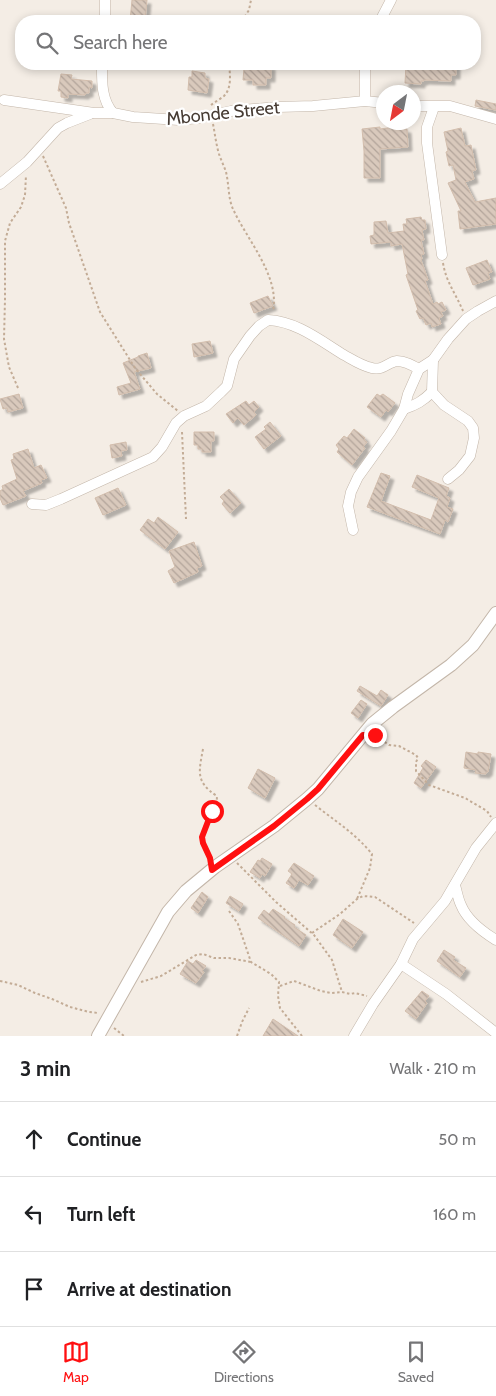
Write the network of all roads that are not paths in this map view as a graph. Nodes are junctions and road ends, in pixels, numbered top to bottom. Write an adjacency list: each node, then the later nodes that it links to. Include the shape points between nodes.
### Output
1 (106, 0): 3 (street)
2 (391, 0): 4 (street)
3 (105, 15)
4 (383, 15)
5 (102, 70): 13 (street, via 104,98)
6 (365, 70): 8 (street)
7 (4, 100): 12 (street, Mbonde Street)
8 (365, 101): 9 (street, Mbonde Street); 13 (street, Mbonde Street, via 250,109 179,120)
9 (376, 102)
10 (421, 106): 11 (street)
11 (434, 107): 14 (street, via 450,106); 16 (street, via 426,127)
12 (94, 113): 13 (street, Mbonde Street); 15 (street, via 58,128 27,162)
13 (113, 113)
14 (496, 119)
15 (0, 184)
16 (442, 255)
17 (496, 301): 18 (street, via 466,319)
18 (432, 360): 19 (street); 20 (street)
19 (419, 369): 21 (street); 23 (street, via 396,361 379,370 372,369 304,330 286,322 268,320 250,336 234,359 227,386 206,406 176,422 162,447 152,457 61,500)
20 (432, 392): 21 (street, via 417,405); 22 (street, via 473,428 470,456 460,470)
21 (404, 409): 24 (street, via 358,476 351,492 348,506)
22 (448, 478)
23 (32, 504)
24 (353, 530)
25 (496, 613): 31 (street, via 472,645 451,665 372,724 307,799 186,891 168,912)
26 (495, 824): 27 (street, via 476,848)
27 (455, 885): 28 (street, via 467,916); 29 (street, via 413,939)
28 (496, 940)
29 (400, 964): 30 (street); 32 (street)
30 (496, 1033)
31 (98, 1036)
32 (354, 1036)

